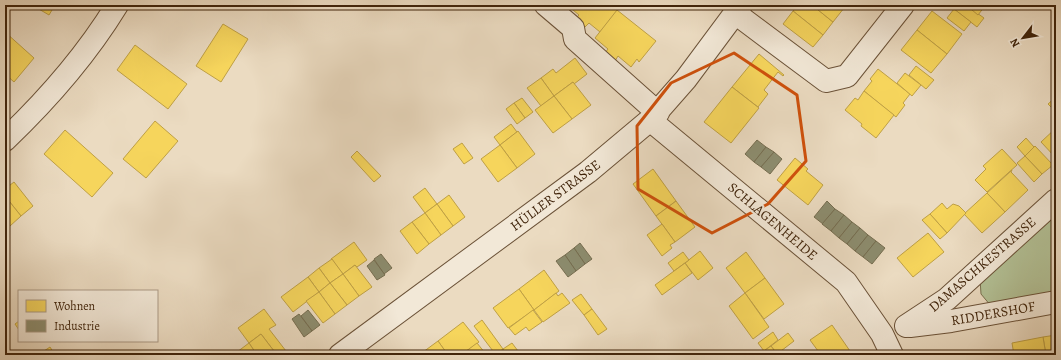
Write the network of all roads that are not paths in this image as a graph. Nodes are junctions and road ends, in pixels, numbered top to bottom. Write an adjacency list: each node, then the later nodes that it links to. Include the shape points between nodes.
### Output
1 (117, 5): 6 (street, via 69,72)
2 (546, 5): 5 (street, SCHLAGENHEIDE, via 573,28 575,39)
3 (903, 5): 4 (street, via 847,76 826,81)
4 (738, 9): 5 (street, HÜLLER STRASSE, via 686,79)
5 (654, 116): 10 (street, SCHLAGENHEIDE, via 846,282); 11 (street, HÜLLER STRASSE, via 588,172)
6 (5, 140)
7 (1056, 200): 9 (street, DAMASCHKESTRASSE, via 946,299)
8 (1056, 302): 9 (street, RIDDERSHOF, via 951,321)
9 (906, 326): 10 (street)
10 (882, 334): 12 (street, SCHLAGENHEIDE)
11 (340, 355)
12 (892, 355)

